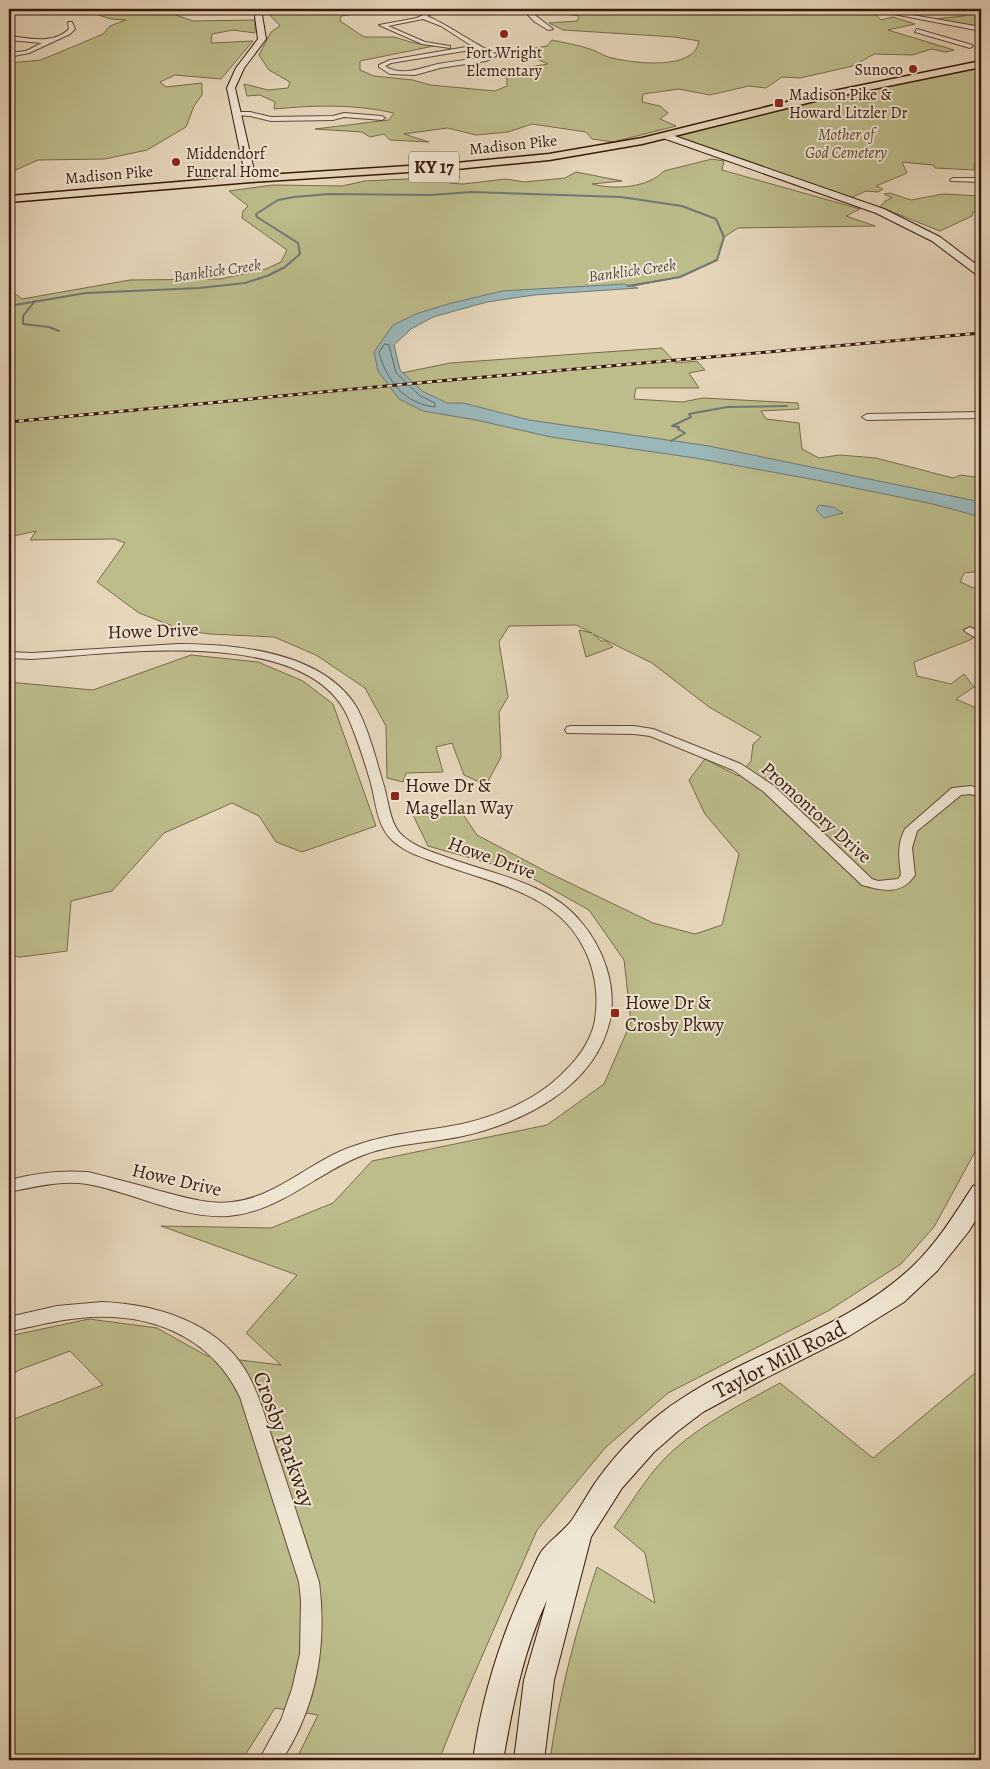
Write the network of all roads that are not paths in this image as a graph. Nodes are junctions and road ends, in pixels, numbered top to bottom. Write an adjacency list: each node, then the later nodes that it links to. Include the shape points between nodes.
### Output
1 (202, 9): 6 (street, via 228,12)
2 (438, 9): 8 (street)
3 (524, 9): 11 (street)
4 (871, 9): 7 (street)
5 (882, 9): 7 (street)
6 (259, 10): 22 (main road, via 262,38 232,82)
7 (889, 12): 10 (street)
8 (424, 17): 17 (street, via 443,24); 19 (street, via 382,25 424,43)
9 (70, 23): 16 (street, via 70,32)
10 (952, 24): 12 (street); 15 (street, via 918,31)
11 (550, 29)
12 (981, 29)
13 (972, 37): 15 (street)
14 (9, 38): 16 (street)
15 (953, 41): 18 (street)
16 (49, 42): 20 (street, via 27,52)
17 (477, 46): 19 (street); 19 (street, via 494,55 410,74 390,72 381,66)
18 (970, 46)
19 (456, 50)
20 (9, 55)
21 (981, 64): 24 (main road, Madison Pike / KY 17, via 810,99)
22 (237, 114): 23 (street, via 271,119 344,115); 25 (main road)
23 (382, 118)
24 (666, 136): 25 (main road, Madison Pike / KY 17, via 599,150 522,160); 29 (main road, via 880,211 936,239)
25 (251, 179): 28 (main road, Madison Pike / KY 17)
26 (953, 180): 27 (street)
27 (981, 180)
28 (9, 199)
29 (981, 273)
30 (981, 415): 31 (street)
31 (867, 417)
32 (970, 630): 33 (street)
33 (981, 638)
34 (9, 656): 35 (street, Howe Drive)
35 (32, 656): 36 (street, Howe Drive); 39 (street, Howe Drive, via 182,647 227,648 270,657 325,682 352,710 392,834 410,847 526,889 552,903 571,919 588,941 603,979 606,1015 592,1051 578,1070 541,1099 518,1112 474,1127 357,1150 256,1205 208,1210 88,1178 68,1176)
36 (9, 662)
37 (572, 730): 38 (street, Promontory Drive, via 653,733 737,767 769,789 867,882 877,885 894,886 908,875 905,848 912,829 957,791)
38 (981, 793)
39 (9, 1186)
40 (981, 1192): 42 (main road, Taylor Mill Road, via 956,1233 920,1274 895,1295 839,1329 724,1386 664,1426 628,1461)
41 (9, 1324): 43 (street, Crosby Parkway, via 86,1309 106,1308 152,1314 204,1339 221,1352 237,1372 249,1397 309,1582 314,1611 313,1641 302,1692 291,1723)
42 (580, 1531): 44 (main road, Taylor Mill Road, via 552,1561 525,1614 498,1699); 45 (main road, Taylor Mill Road, via 539,1680)
43 (270, 1760)
44 (488, 1760)
45 (529, 1760)

